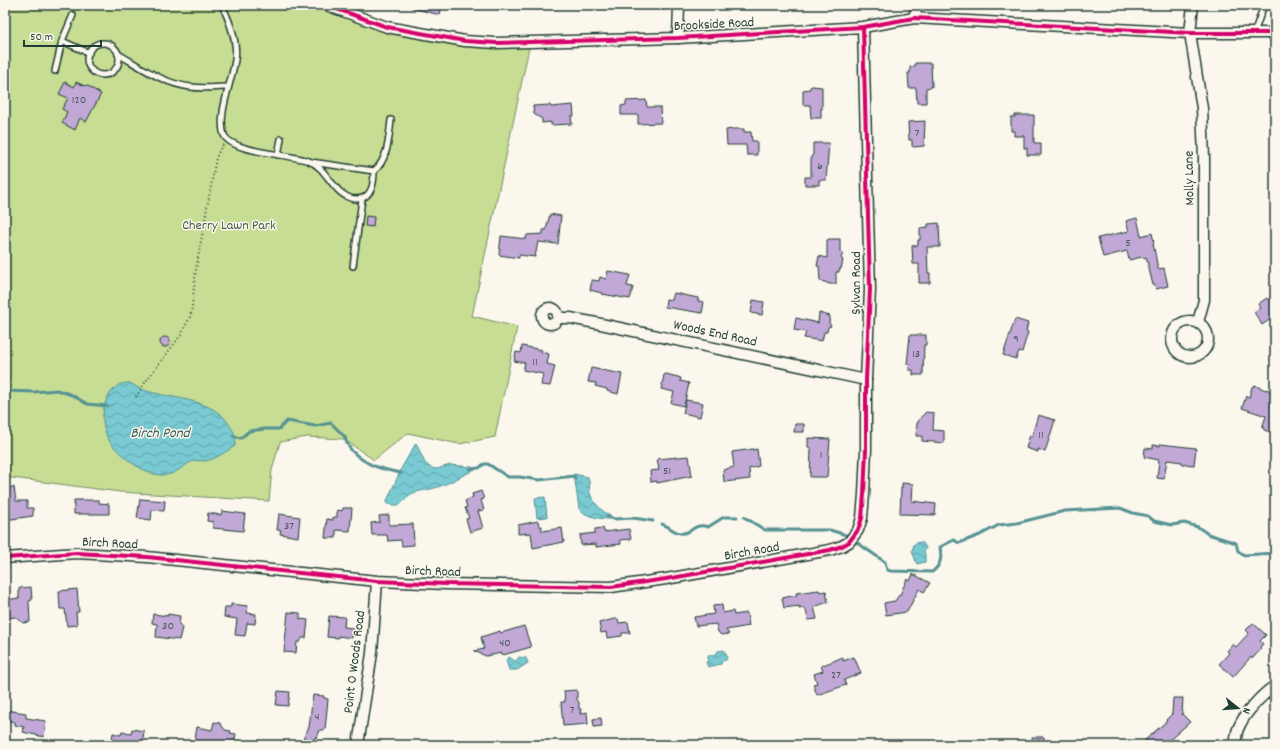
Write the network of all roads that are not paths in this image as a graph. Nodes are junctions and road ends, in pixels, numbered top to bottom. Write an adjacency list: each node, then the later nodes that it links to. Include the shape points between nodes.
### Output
1 (222, 5): 18 (lane, via 235,43 235,60)
2 (326, 5): 13 (street, Brookside Road, via 387,27 465,41 496,43)
3 (679, 5): 13 (street)
4 (917, 5): 8 (street)
5 (1193, 5): 10 (street, Molly Lane)
6 (1264, 5): 11 (lane)
7 (73, 15): 14 (lane)
8 (914, 18): 9 (street, Brookside Road); 10 (street, Brookside Road)
9 (863, 27): 13 (street, Brookside Road); 28 (street, Sylvan Road, via 870,289)
10 (1190, 33): 11 (street, Brookside Road); 27 (street, Molly Lane, via 1202,108 1204,158 1204,300)
11 (1254, 33): 12 (street, Brookside Road)
12 (1275, 33)
13 (678, 38)
14 (62, 41): 15 (lane); 17 (lane)
15 (89, 53): 16 (lane, via 92,48 104,44 110,45); 16 (lane, via 88,65 97,74 103,75 114,71 119,60)
16 (118, 54): 18 (lane, via 176,84 192,87)
17 (55, 71)
18 (228, 87): 21 (lane, via 222,126 225,136 241,147)
19 (391, 120): 23 (lane, via 385,155 379,168)
20 (281, 139): 21 (lane)
21 (278, 155): 22 (lane)
22 (310, 161): 23 (lane); 24 (lane, via 342,194)
23 (374, 172): 24 (lane, via 374,183 368,195)
24 (362, 199): 25 (lane)
25 (353, 266)
26 (559, 318): 28 (street, Woods End Road, via 596,323)
27 (1198, 322)
28 (866, 380): 29 (street, Sylvan Road, via 866,450 862,518)
29 (852, 539): 31 (street, Birch Road, via 830,550 611,587)
30 (5, 558): 31 (street, Birch Road, via 77,553 148,557)
31 (377, 581): 33 (street, Point O Woods Road, via 372,652)
32 (1275, 686): 34 (street, via 1254,704 1242,720)
33 (358, 745)
34 (1235, 745)

